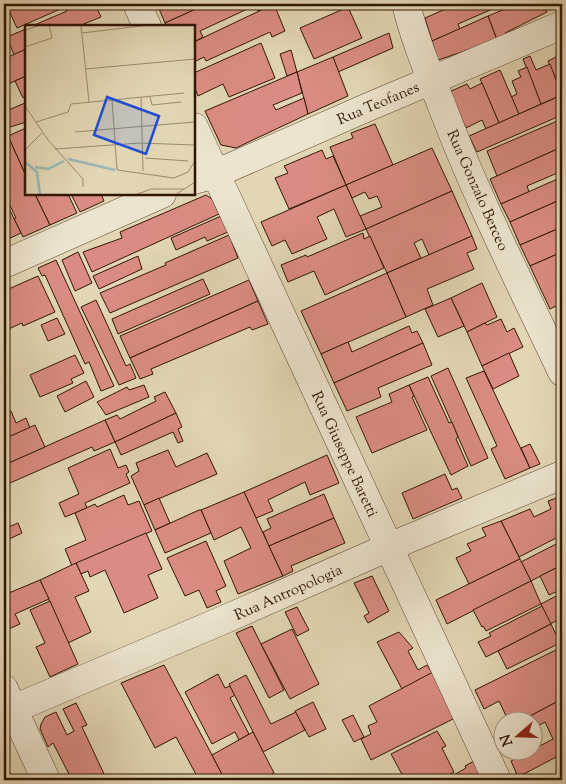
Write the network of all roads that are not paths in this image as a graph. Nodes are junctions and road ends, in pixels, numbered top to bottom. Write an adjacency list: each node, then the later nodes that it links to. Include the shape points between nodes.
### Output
1 (137, 4): 3 (street)
2 (406, 4): 5 (street, Rua Gonzalo Berceo)
3 (147, 25)
4 (562, 25): 5 (street, Rua Teofanes)
5 (432, 80): 7 (street, Rua Teofanes); 10 (street, Rua Gonzalo Berceo, via 485,208)
6 (195, 133): 7 (street, Rua Giuseppe Baretti)
7 (204, 177): 12 (street, Rua Giuseppe Baretti)
8 (160, 195): 9 (street)
9 (4, 264)
10 (562, 372)
11 (562, 475): 12 (street, Rua Antropologia)
12 (389, 547): 13 (street, Rua Antropologia, via 212,625); 15 (street, Rua Giuseppe Baretti)
13 (8, 699): 14 (street)
14 (46, 780)
15 (497, 780)

